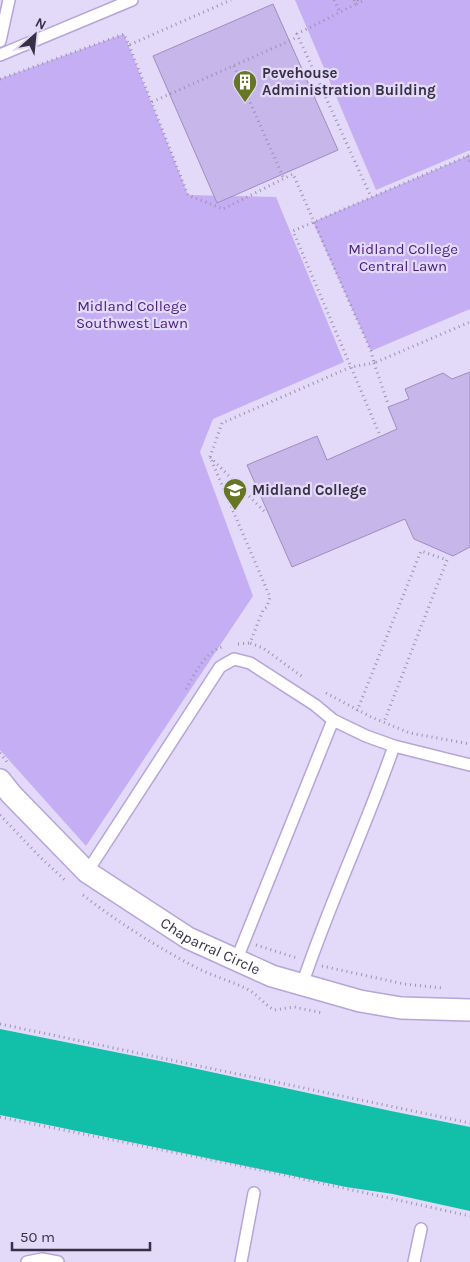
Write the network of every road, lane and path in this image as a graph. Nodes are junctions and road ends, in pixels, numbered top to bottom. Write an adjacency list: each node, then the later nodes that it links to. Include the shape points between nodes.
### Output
1 (8, 0): 9 (lane)
2 (132, 0): 11 (lane)
3 (231, 0): 10 (path)
4 (334, 0): 7 (path)
5 (365, 0): 6 (path)
6 (356, 1): 7 (path)
7 (340, 12): 8 (path, via 297,34)
8 (298, 37): 12 (path); 18 (path)
9 (0, 41)
10 (129, 45): 13 (path, via 124,34); 14 (path)
11 (0, 55)
12 (234, 66): 14 (path); 17 (path)
13 (0, 79)
14 (152, 102): 17 (path, via 188,195 223,209)
15 (469, 156): 16 (path); 18 (path)
16 (470, 163)
17 (284, 179): 19 (path, via 293,174)
18 (371, 197): 19 (path)
19 (313, 222): 21 (path); 22 (path, via 293,231)
20 (470, 322): 21 (path)
21 (374, 363): 22 (path); 23 (path)
22 (351, 367): 24 (path); 25 (path, via 222,423)
23 (388, 404)
24 (378, 433)
25 (210, 458): 26 (path); 27 (path, via 270,597 250,643 263,648)
26 (264, 511)
27 (309, 682)
28 (323, 691): 29 (path)
29 (358, 710): 31 (path); 31 (path, via 421,551 447,560); 32 (path)
30 (333, 720): 32 (lane); 39 (lane, via 250,663 234,659 220,667); 40 (lane)
31 (384, 722): 33 (path); 34 (path, via 410,733)
32 (349, 727): 33 (lane)
33 (379, 741): 35 (lane)
34 (470, 744)
35 (394, 746): 37 (lane); 42 (lane)
36 (0, 753): 38 (path)
37 (470, 766)
38 (5, 772): 39 (street, Chaparral Circle, via 11,794)
39 (87, 872): 41 (street, Chaparral Circle, via 188,938)
40 (244, 941): 41 (lane); 42 (path)
41 (236, 961): 43 (street, Chaparral Circle)
42 (310, 962): 43 (lane); 44 (path, via 404,984)
43 (302, 985): 45 (street, Chaparral Circle, via 401,1008)
44 (444, 988)
45 (470, 1010)
46 (0, 1024): 48 (path)
47 (0, 1117): 50 (path)
48 (470, 1123)
49 (254, 1193): 54 (lane)
50 (470, 1216)
51 (421, 1229): 55 (lane)
52 (28, 1262): 53 (lane, via 42,1259)
53 (58, 1262)
54 (240, 1262)
55 (414, 1262)

